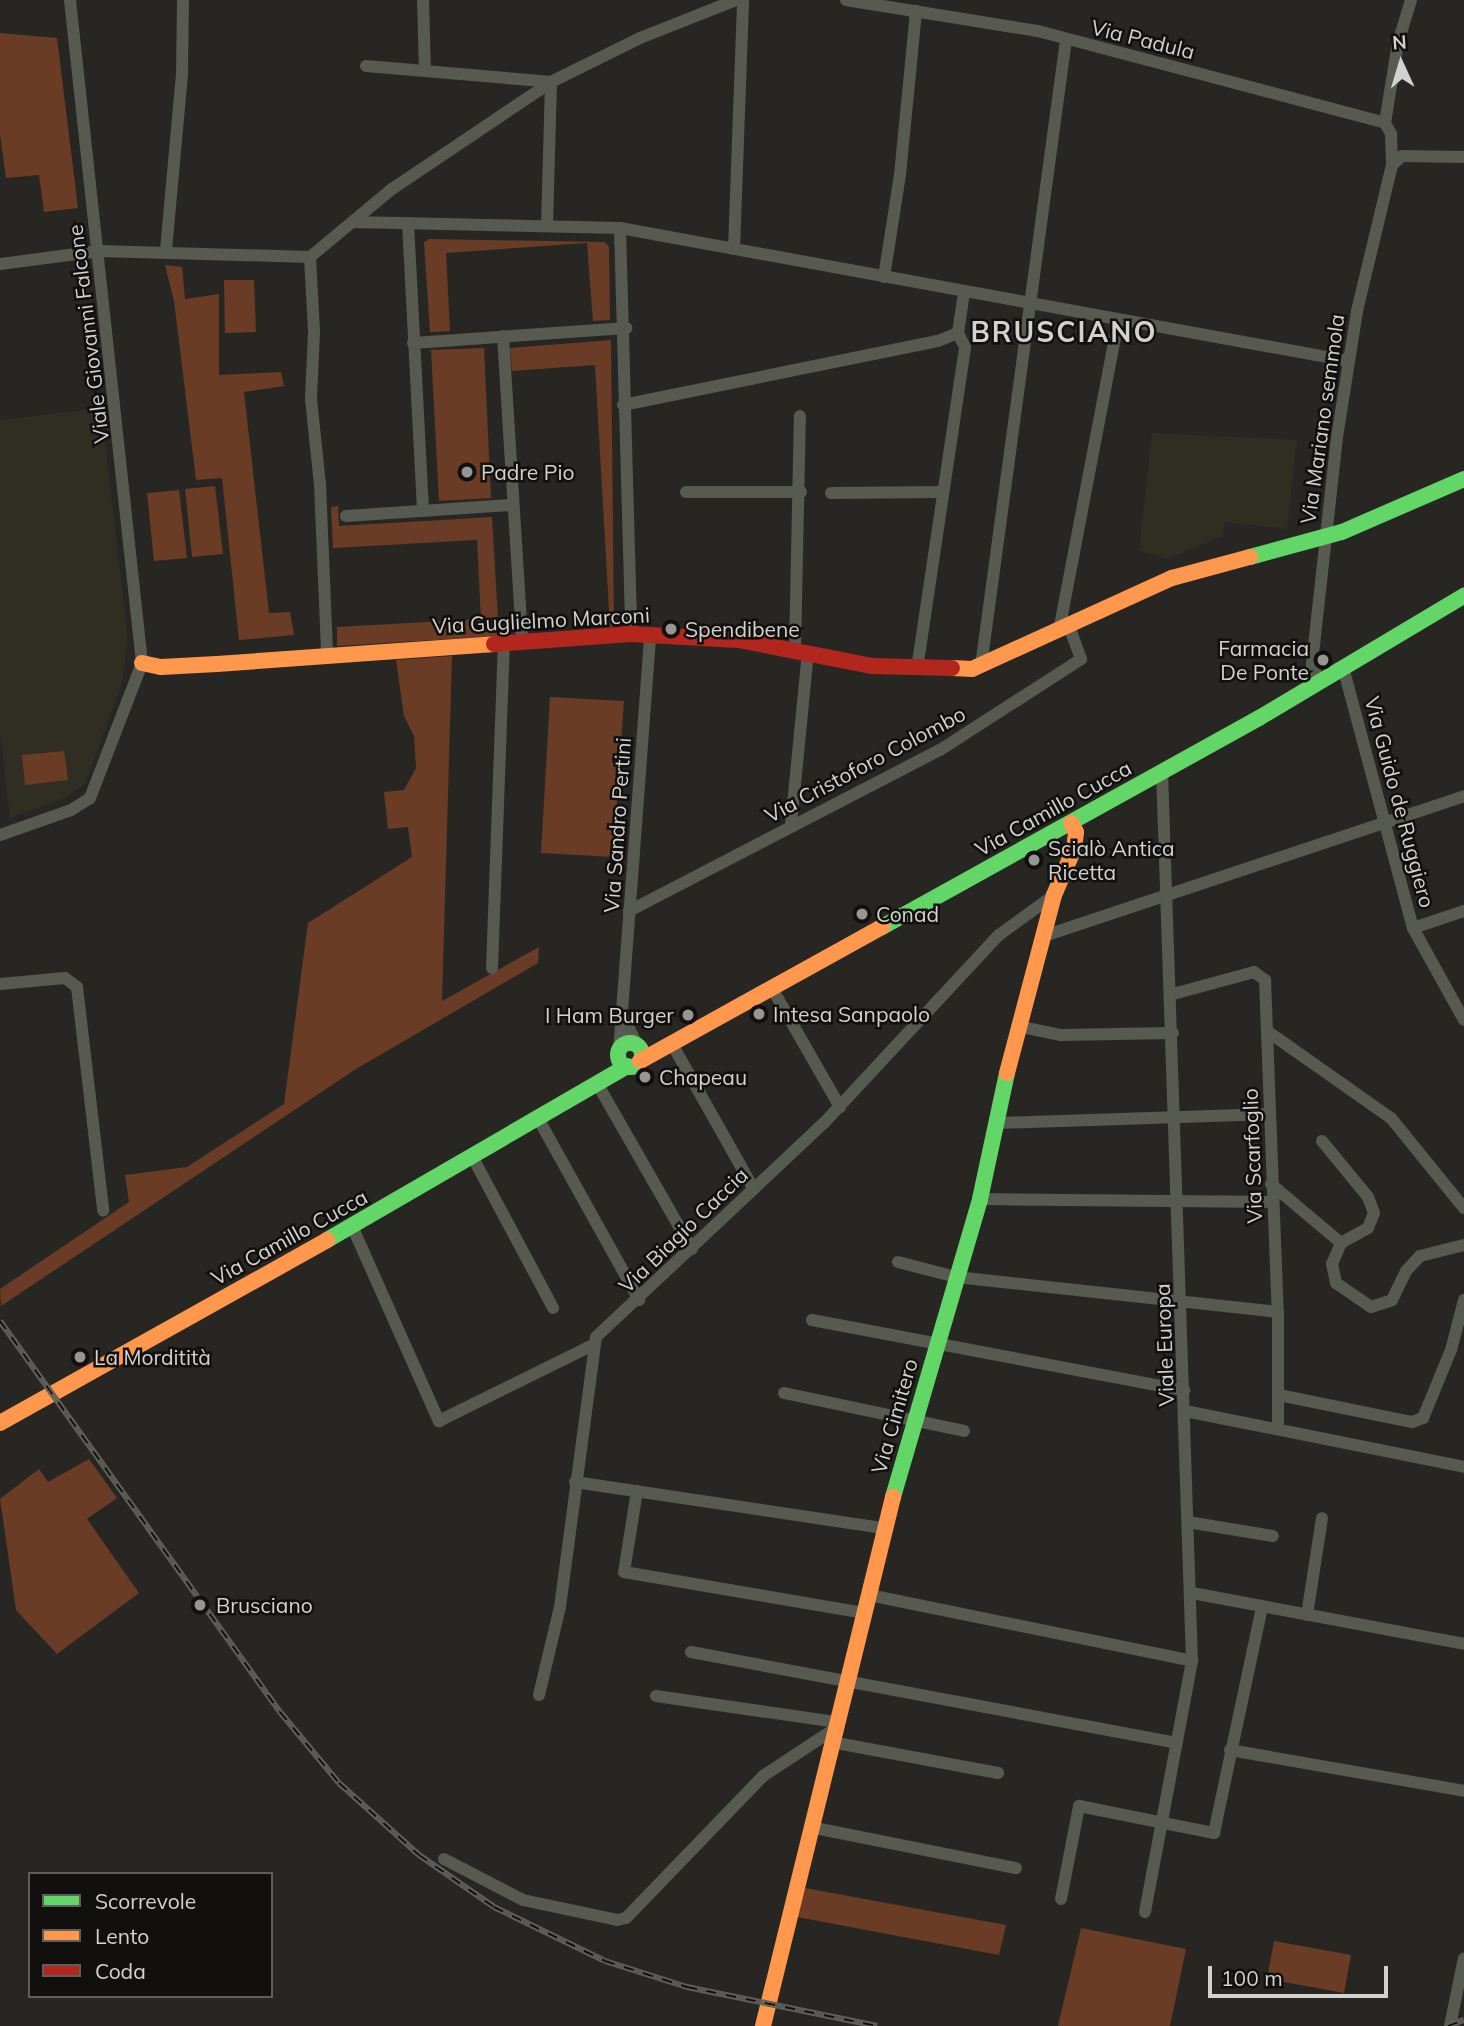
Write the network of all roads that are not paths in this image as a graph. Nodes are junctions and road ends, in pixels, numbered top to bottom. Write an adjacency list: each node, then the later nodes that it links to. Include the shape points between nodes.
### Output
1 (70, 0): 23 (street, Viale Giovanni Falcone)
2 (183, 0): 22 (street, via 182,74)
3 (423, 0): 12 (street)
4 (736, 0): 13 (street, via 640,38)
5 (743, 0): 21 (street)
6 (846, 0): 8 (street, Via Padula)
7 (1411, 0): 14 (street, via 1398,43)
8 (894, 4): 9 (street, Via Padula)
9 (916, 11): 10 (street, Via Padula); 26 (street, via 900,175)
10 (1066, 40): 14 (street, Via Padula); 28 (street)
11 (366, 66): 12 (street)
12 (425, 71): 13 (street)
13 (551, 82): 17 (street, via 392,189); 19 (street)
14 (1385, 123): 16 (street, via 1391,134)
15 (1464, 157): 16 (street, via 1402,156)
16 (1392, 165): 34 (street, Via Mariano semmola)
17 (354, 222): 18 (street); 24 (street)
18 (408, 223): 19 (street); 33 (street)
19 (548, 226): 20 (street)
20 (620, 228): 21 (street); 30 (street)
21 (734, 249): 26 (street)
22 (166, 250): 23 (street); 24 (street)
23 (99, 251): 25 (street); 54 (street, Viale Giovanni Falcone)
24 (310, 257): 53 (street, via 311,399 320,484)
25 (0, 264)
26 (884, 277): 27 (street)
27 (964, 293): 28 (street); 31 (street)
28 (1031, 304): 29 (street); 55 (street)
29 (1118, 322): 34 (street); 47 (street)
30 (626, 328): 32 (street); 35 (street)
31 (958, 332): 35 (street, via 924,344); 40 (street, via 965,347)
32 (503, 336): 33 (street); 42 (street)
33 (413, 343): 43 (street)
34 (1348, 361): 45 (street, Via Mariano semmola)
35 (623, 405): 48 (street)
36 (800, 416): 39 (street)
37 (1464, 479): 45 (street)
38 (687, 492): 39 (street)
39 (801, 492): 52 (street)
40 (942, 492): 41 (street); 57 (street)
41 (831, 493)
42 (513, 505): 43 (street); 50 (street)
43 (423, 511): 44 (street)
44 (346, 516)
45 (1324, 537): 47 (street, via 1172,578); 58 (street, Via Mariano semmola, via 1312,665)
46 (1464, 596): 56 (street, Via Camillo Cucca)
47 (1064, 629): 55 (street); 64 (street, Via Cristoforo Colombo, via 1081,659 940,750)
48 (631, 634): 49 (street, Via Guglielmo Marconi); 50 (street, Via Guglielmo Marconi)
49 (650, 635): 52 (street, Via Guglielmo Marconi, via 739,640); 68 (street, Via Sandro Pertini)
50 (522, 639): 51 (street, Via Guglielmo Marconi)
51 (504, 640): 53 (street, Via Guglielmo Marconi); 72 (street)
52 (801, 651): 57 (street, Via Guglielmo Marconi); 64 (street)
53 (327, 654): 54 (street, Via Guglielmo Marconi, via 161,667)
54 (142, 663): 65 (street, via 90,798 71,810)
55 (981, 666): 57 (street, Via Guglielmo Marconi)
56 (1343, 667): 58 (street, Via Camillo Cucca); 62 (street, Via Guido de Ruggiero)
57 (917, 669)
58 (1318, 680): 59 (street, Via Camillo Cucca)
59 (1163, 772): 61 (street, Via Camillo Cucca); 67 (street, Viale Europa)
60 (1464, 796): 62 (street)
61 (1071, 823): 66 (street, Via Cimitero, via 1076,832 1074,849); 74 (street, Via Camillo Cucca)
62 (1382, 823): 67 (street); 70 (street, Via Guido de Ruggiero)
63 (0, 825): 65 (street)
64 (791, 825): 68 (street, Via Cristoforo Colombo)
65 (0, 835)
66 (1054, 895): 71 (street, Via Cimitero); 84 (street, Via Biagio Caccia, via 1032,907 974,959)
67 (1167, 897): 71 (street); 75 (street, Viale Europa)
68 (629, 911): 77 (street, Via Sandro Pertini)
69 (1464, 911): 70 (street)
70 (1413, 928): 76 (street, Via Guido de Ruggiero)
71 (1044, 936): 78 (street, Via Cimitero)
72 (492, 968)
73 (0, 984): 97 (street, via 65,978 77,987)
74 (773, 990): 81 (street, Via Camillo Cucca); 84 (street)
75 (1173, 994): 79 (street, Via Scarfoglio, via 1254,971 1261,974); 80 (street, Viale Europa)
76 (1463, 1015)
77 (624, 1018): 82 (street, Via Sandro Pertini); 82 (street, Via Sandro Pertini)
78 (1017, 1026): 80 (street, via 1061,1035); 88 (street, Via Cimitero)
79 (1267, 1031): 85 (street, Via Scarfoglio); 96 (street, via 1391,1118)
80 (1173, 1033): 86 (street, Viale Europa)
81 (666, 1047): 82 (street, Via Camillo Cucca); 91 (street)
82 (630, 1055): 83 (street, Via Camillo Cucca)
83 (598, 1085): 87 (street, Via Camillo Cucca); 101 (street)
84 (840, 1107): 101 (street, Via Biagio Caccia)
85 (1270, 1114): 86 (street); 92 (street, Via Scarfoglio)
86 (1176, 1118): 88 (street); 94 (street, Viale Europa)
87 (539, 1120): 90 (street, Via Camillo Cucca); 105 (street)
88 (998, 1123): 93 (street, Via Cimitero)
89 (1322, 1141): 99 (street, via 1368,1197 1374,1213 1368,1228)
90 (473, 1158): 98 (street, Via Camillo Cucca); 107 (street)
91 (751, 1184)
92 (1271, 1184): 95 (street, Via Scarfoglio); 99 (street)
93 (980, 1199): 94 (street); 103 (street, Via Cimitero)
94 (1179, 1202): 95 (street); 104 (street, Viale Europa)
95 (1272, 1202): 108 (street, Via Scarfoglio)
96 (1464, 1208)
97 (103, 1210)
98 (352, 1226): 111 (street, via 439,1421); 117 (street, Via Camillo Cucca)
99 (1341, 1243): 100 (street, via 1332,1264 1336,1283 1371,1307 1392,1300 1405,1272 1420,1256)
100 (1464, 1245)
101 (692, 1249): 105 (street, Via Biagio Caccia)
102 (898, 1262): 103 (street)
103 (956, 1277): 104 (street); 110 (street, Via Cimitero)
104 (1181, 1299): 108 (street); 112 (street, Viale Europa)
105 (639, 1300): 111 (street, Via Biagio Caccia, via 596,1336)
106 (1464, 1300): 114 (street, via 1451,1350 1423,1418 1412,1422)
107 (553, 1308)
108 (1278, 1312): 114 (street, Via Scarfoglio)
109 (812, 1320): 110 (street)
110 (936, 1344): 112 (street); 116 (street, Via Cimitero)
111 (593, 1345): 121 (street)
112 (1184, 1390): 115 (street, Viale Europa)
113 (784, 1393): 116 (street)
114 (1279, 1395): 118 (street, Via Scarfoglio)
115 (1185, 1411): 118 (street); 124 (street, Viale Europa)
116 (916, 1420): 119 (street); 125 (street, Via Cimitero)
117 (0, 1423)
118 (1278, 1429): 120 (street)
119 (964, 1431)
120 (1464, 1467)
121 (575, 1482): 122 (street); 136 (street, via 560,1606)
122 (637, 1491): 125 (street); 130 (street, via 624,1572)
123 (1322, 1518): 131 (street)
124 (1188, 1522): 126 (street); 127 (street, Viale Europa)
125 (884, 1528): 128 (street, Via Cimitero)
126 (1273, 1536)
127 (1192, 1593): 129 (street); 134 (street, Viale Europa)
128 (869, 1595): 130 (street, Via Cimitero); 134 (street)
129 (1262, 1606): 131 (street); 140 (street)
130 (864, 1613): 135 (street, Via Cimitero)
131 (1307, 1615): 132 (street)
132 (1464, 1644)
133 (691, 1652): 135 (street)
134 (1192, 1661): 139 (street, Viale Europa)
135 (848, 1680): 138 (street, Via Cimitero); 139 (street)
136 (539, 1695)
137 (656, 1696): 138 (street)
138 (834, 1732): 141 (street); 144 (street, Via Cimitero); 145 (street, via 763,1776 626,1918 617,1920 523,1900)
139 (1177, 1743): 143 (street, Viale Europa)
140 (1230, 1750): 142 (street); 143 (street, via 1214,1833)
141 (998, 1773)
142 (1464, 1791)
143 (1162, 1823): 147 (street, via 1079,1806); 148 (street, Viale Europa)
144 (810, 1827): 146 (street); 150 (street, Via Cimitero)
145 (444, 1859)
146 (1016, 1868)
147 (1061, 1899)
148 (1145, 1912)
149 (1464, 1958): 151 (street)
150 (764, 2026)
151 (1450, 2026)

